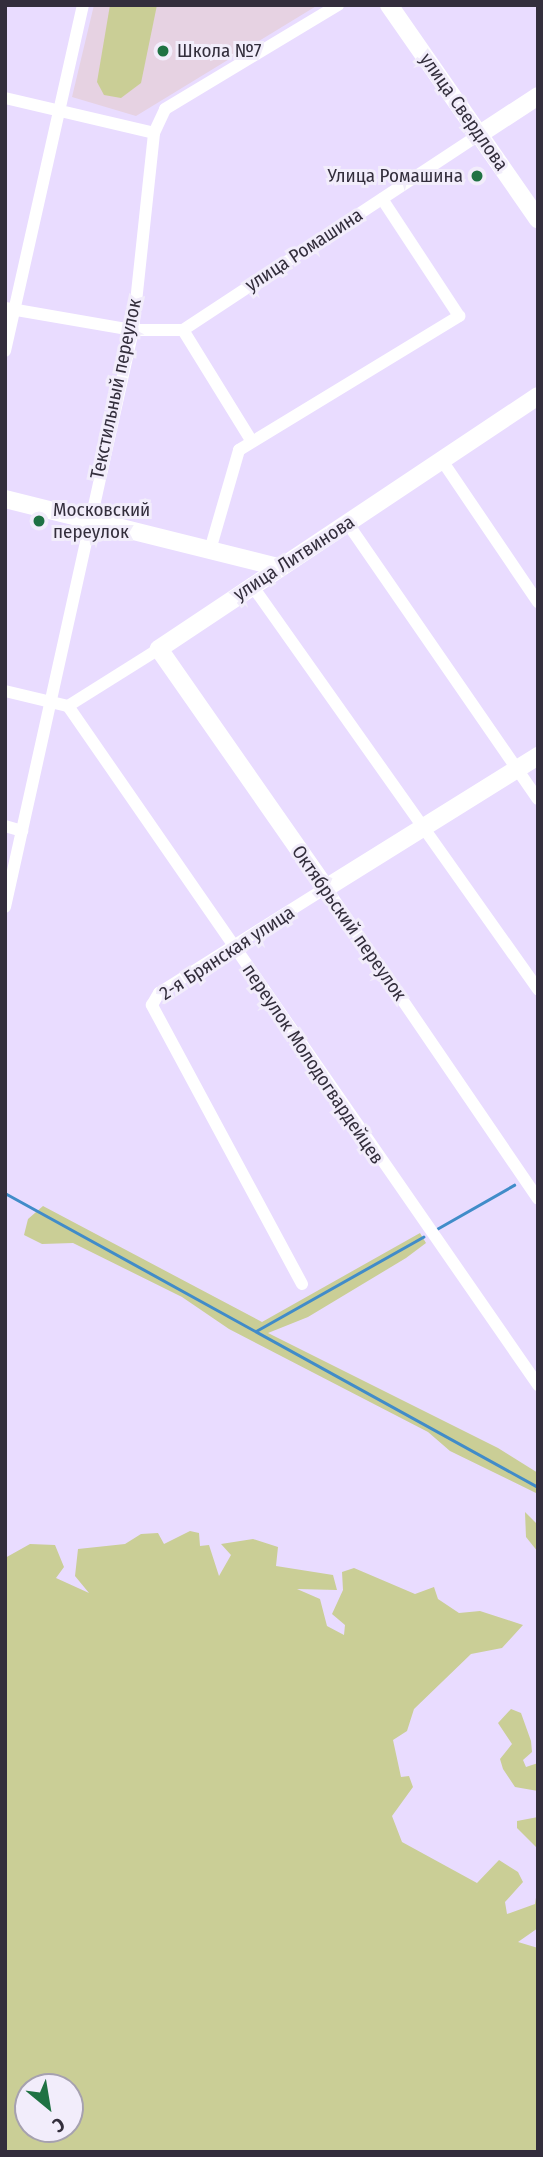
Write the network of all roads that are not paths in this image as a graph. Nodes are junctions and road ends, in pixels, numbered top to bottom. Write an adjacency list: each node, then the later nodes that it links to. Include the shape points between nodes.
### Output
1 (83, 5): 6 (street)
2 (338, 5): 7 (street, Текстильный переулок, via 165,109)
3 (389, 5): 8 (main road, улица Свердлова)
4 (538, 96): 8 (main road, улица Ромашина)
5 (5, 97): 6 (street)
6 (60, 110): 7 (street); 11 (street)
7 (154, 133): 12 (street, Текстильный переулок)
8 (480, 134): 9 (street, улица Ромашина); 10 (main road, улица Свердлова)
9 (382, 199): 13 (street, улица Ромашина); 16 (street, via 459,316)
10 (538, 219)
11 (10, 309): 12 (street); 14 (street)
12 (133, 330): 13 (street); 19 (street, Текстильный переулок)
13 (183, 330): 16 (street)
14 (5, 351)
15 (536, 400): 17 (main road, улица Литвинова)
16 (251, 440): 21 (street, via 233,463)
17 (441, 459): 20 (main road, улица Литвинова); 24 (street)
18 (5, 499): 19 (main road)
19 (88, 519): 21 (main road); 27 (street, Текстильный переулок)
20 (348, 524): 22 (main road, улица Литвинова); 30 (street)
21 (209, 550): 22 (main road)
22 (277, 567): 23 (main road, улица Литвинова)
23 (251, 584): 25 (main road, улица Литвинова); 33 (street)
24 (538, 602)
25 (159, 649): 28 (street, улица Литвинова); 35 (main road, Октябрьский переулок)
26 (5, 691): 27 (street)
27 (47, 700): 28 (street); 34 (street, Текстильный переулок)
28 (68, 706): 37 (street, переулок Молодогвардейцев)
29 (538, 756): 30 (main road, 2-я Брянская улица)
30 (516, 769): 31 (street); 33 (main road, 2-я Брянская улица)
31 (538, 799)
32 (5, 826): 34 (street)
33 (422, 827): 35 (main road, 2-я Брянская улица); 38 (street)
34 (22, 831): 36 (street, Текстильный переулок)
35 (326, 888): 37 (street, 2-я Брянская улица); 39 (street, Октябрьский переулок)
36 (5, 907)
37 (233, 948): 41 (street, 2-я Брянская улица, via 159,993 154,1016); 42 (street, переулок Молодогвардейцев)
38 (538, 990)
39 (533, 1180): 40 (street, Октябрьский переулок)
40 (538, 1199)
41 (302, 1284)
42 (538, 1385)

